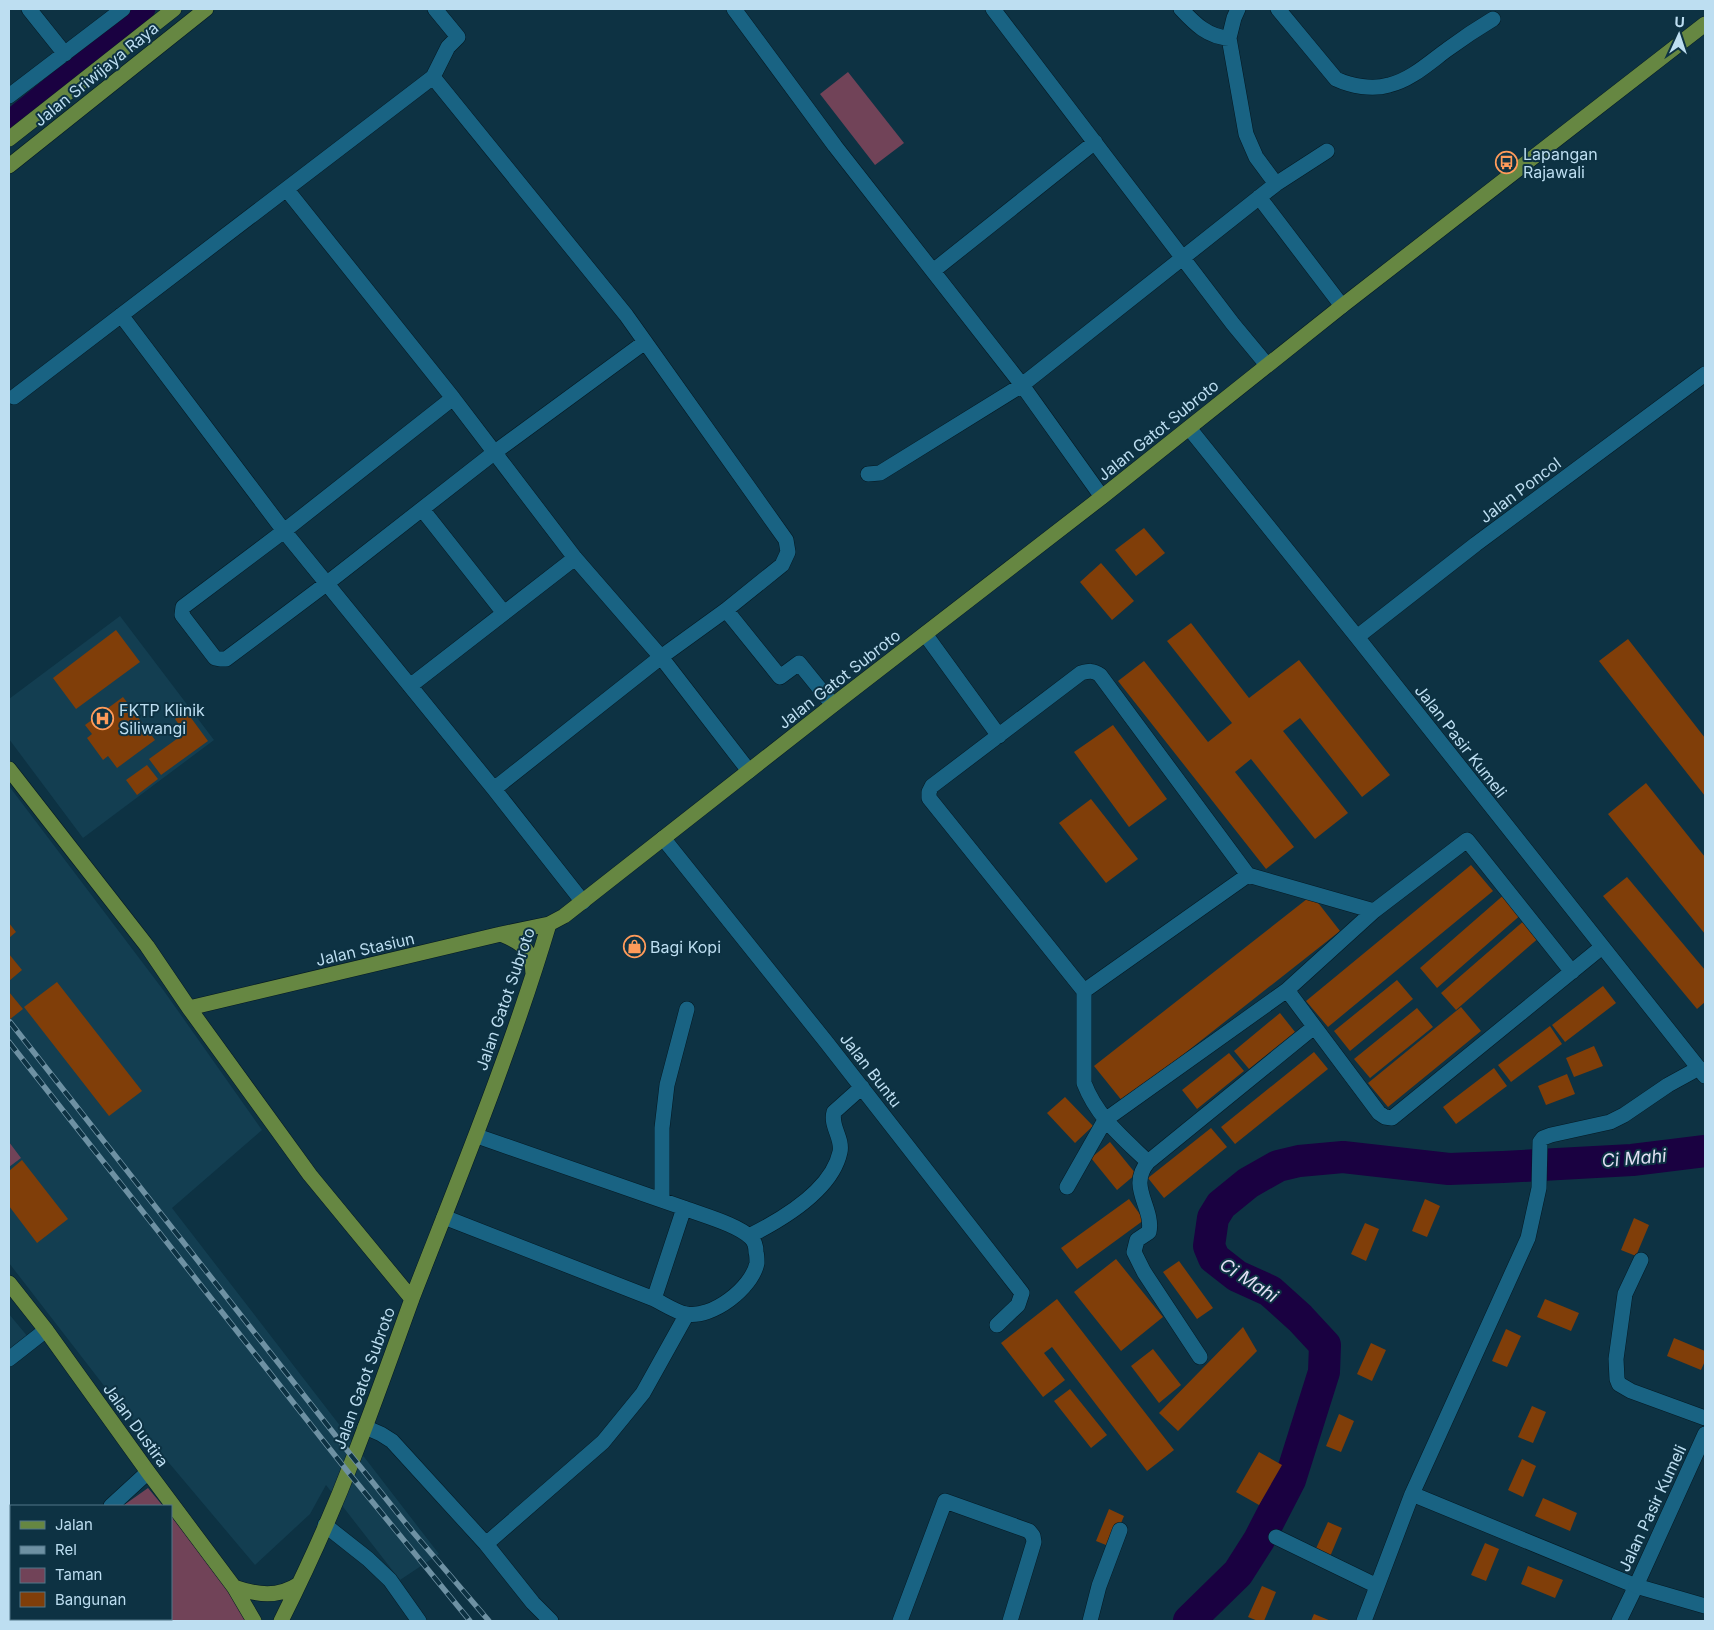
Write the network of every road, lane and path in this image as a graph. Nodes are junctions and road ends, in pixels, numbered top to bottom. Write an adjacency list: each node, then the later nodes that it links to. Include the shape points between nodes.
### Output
1 (29, 9): 14 (street)
2 (121, 9): 14 (street)
3 (174, 9): 17 (main road, Jalan Sriwijaya Raya)
4 (206, 9): 20 (main road, Jalan Sriwijaya Raya)
5 (435, 9): 15 (street, via 458,37 448,47)
6 (734, 9): 25 (street)
7 (993, 9): 18 (street)
8 (1181, 9): 13 (street, via 1210,34)
9 (1238, 9): 13 (street)
10 (1278, 9): 11 (street, via 1336,78 1357,86 1396,83)
11 (1493, 19)
12 (1705, 24): 26 (main road, Jalan Gatot Subroto)
13 (1229, 38): 21 (street, via 1246,134 1256,157)
14 (65, 54): 16 (street)
15 (433, 76): 22 (street); 28 (street)
16 (9, 96)
17 (9, 139)
18 (1095, 142): 24 (street); 25 (street)
19 (1327, 151): 21 (street)
20 (9, 166)
21 (1276, 184): 23 (street)
22 (287, 190): 27 (street); 33 (street)
23 (1258, 197): 24 (street); 26 (street)
24 (1183, 256): 29 (street); 31 (street)
25 (933, 271): 31 (street)
26 (1342, 306): 29 (main road, Jalan Gatot Subroto)
27 (121, 315): 32 (street); 39 (street)
28 (645, 342): 35 (street); 42 (street, via 786,540 788,552 782,565)
29 (1267, 366): 34 (main road, Jalan Gatot Subroto)
30 (1705, 374): 45 (street, Jalan Poncol)
31 (1022, 385): 36 (street, via 880,473); 37 (street)
32 (14, 397)
33 (453, 398): 35 (street); 39 (street)
34 (1189, 428): 37 (main road, Jalan Gatot Subroto); 45 (street, Jalan Pasir Kumeli)
35 (494, 452): 38 (street); 40 (street)
36 (868, 474)
37 (1102, 497): 44 (main road, Jalan Gatot Subroto)
38 (422, 509): 41 (street); 43 (street)
39 (284, 531): 41 (street); 41 (street, via 182,607 182,615 215,658 226,658)
40 (575, 558): 43 (street); 46 (street)
41 (326, 584): 47 (street)
42 (726, 610): 46 (street); 48 (street, via 780,677 799,663)
43 (504, 613): 47 (street)
44 (925, 634): 48 (main road, Jalan Gatot Subroto); 49 (street)
45 (1357, 637): 59 (street, Jalan Pasir Kumeli)
46 (661, 658): 51 (street); 52 (street)
47 (410, 686): 52 (street)
48 (833, 705): 51 (main road, Jalan Gatot Subroto)
49 (999, 736): 54 (street, via 1081,673 1095,671); 63 (street, via 932,786 929,798)
50 (9, 769): 64 (main road, via 147,946)
51 (750, 770): 53 (main road, Jalan Gatot Subroto)
52 (494, 789): 55 (street)
53 (663, 838): 55 (main road, Jalan Gatot Subroto); 68 (street, Jalan Buntu)
54 (1248, 875): 56 (street); 63 (street)
55 (583, 902): 57 (main road, Jalan Gatot Subroto)
56 (1374, 911): 60 (street, via 1467,840); 62 (street)
57 (549, 924): 58 (main road, Jalan Stasiun); 61 (main road, Jalan Gatot Subroto)
58 (501, 934): 61 (main road, via 518,941 529,953); 64 (main road, Jalan Stasiun)
59 (1602, 947): 60 (street); 67 (street, Jalan Pasir Kumeli)
60 (1572, 972): 66 (street, via 1392,1118 1379,1113)
61 (533, 979): 70 (main road, Jalan Gatot Subroto)
62 (1287, 990): 66 (street); 69 (street)
63 (1084, 991): 69 (street, via 1084,1083)
64 (189, 1008): 79 (main road, via 310,1175)
65 (688, 1010): 73 (street, via 667,1085 662,1128)
66 (1314, 1028): 71 (street)
67 (1702, 1072): 90 (street, via 1668,1085 1610,1122 1543,1138 1540,1142 1538,1198 1528,1238)
68 (862, 1088): 76 (street, via 832,1117 841,1152 825,1181 805,1201); 82 (street, Jalan Buntu, via 1022,1293 1018,1305)
69 (1105, 1120): 71 (street); 72 (street)
70 (477, 1136): 73 (street); 75 (main road, Jalan Gatot Subroto)
71 (1148, 1162): 84 (street, via 1143,1168 1140,1186 1151,1224 1149,1232 1136,1240 1134,1252)
72 (1067, 1187)
73 (662, 1200): 74 (street)
74 (684, 1208): 76 (street); 80 (street)
75 (444, 1217): 79 (main road, Jalan Gatot Subroto); 80 (street)
76 (749, 1236): 81 (street, via 756,1248 757,1264 751,1277 721,1307)
77 (1641, 1260): 86 (street, via 1625,1294 1616,1359 1619,1384)
78 (9, 1283): 83 (main road, Jalan Dustira)
79 (412, 1299): 87 (main road, Jalan Gatot Subroto)
80 (654, 1300): 81 (street)
81 (687, 1314): 95 (street, via 643,1393 603,1442)
82 (997, 1325)
83 (46, 1330): 85 (street); 89 (main road, Jalan Dustira)
84 (1200, 1357)
85 (9, 1359)
86 (1705, 1418)
87 (365, 1427): 92 (main road, Jalan Gatot Subroto); 95 (street, via 392,1441)
88 (1705, 1434): 98 (street, Jalan Pasir Kumeli)
89 (148, 1472): 91 (street); 99 (main road, Jalan Dustira)
90 (1412, 1494): 97 (street); 98 (street)
91 (112, 1505)
92 (325, 1525): 96 (main road, Jalan Gatot Subroto); 104 (street, via 390,1580)
93 (1120, 1530): 107 (street)
94 (1276, 1537): 97 (street)
95 (486, 1544): 105 (street)
96 (299, 1584): 99 (main road, via 288,1591 270,1594); 103 (main road, Jalan Gatot Subroto)
97 (1377, 1586): 108 (street)
98 (1636, 1586): 100 (street, Jalan Pasir Kumeli); 109 (street)
99 (234, 1587): 102 (main road, Jalan Dustira)
100 (1705, 1606)
101 (905, 1620): 106 (street, via 945,1501 1029,1531 1033,1536 1034,1542)
102 (254, 1621)
103 (281, 1621)
104 (419, 1621)
105 (551, 1621)
106 (1010, 1621)
107 (1090, 1621)
108 (1364, 1621)
109 (1620, 1621)

